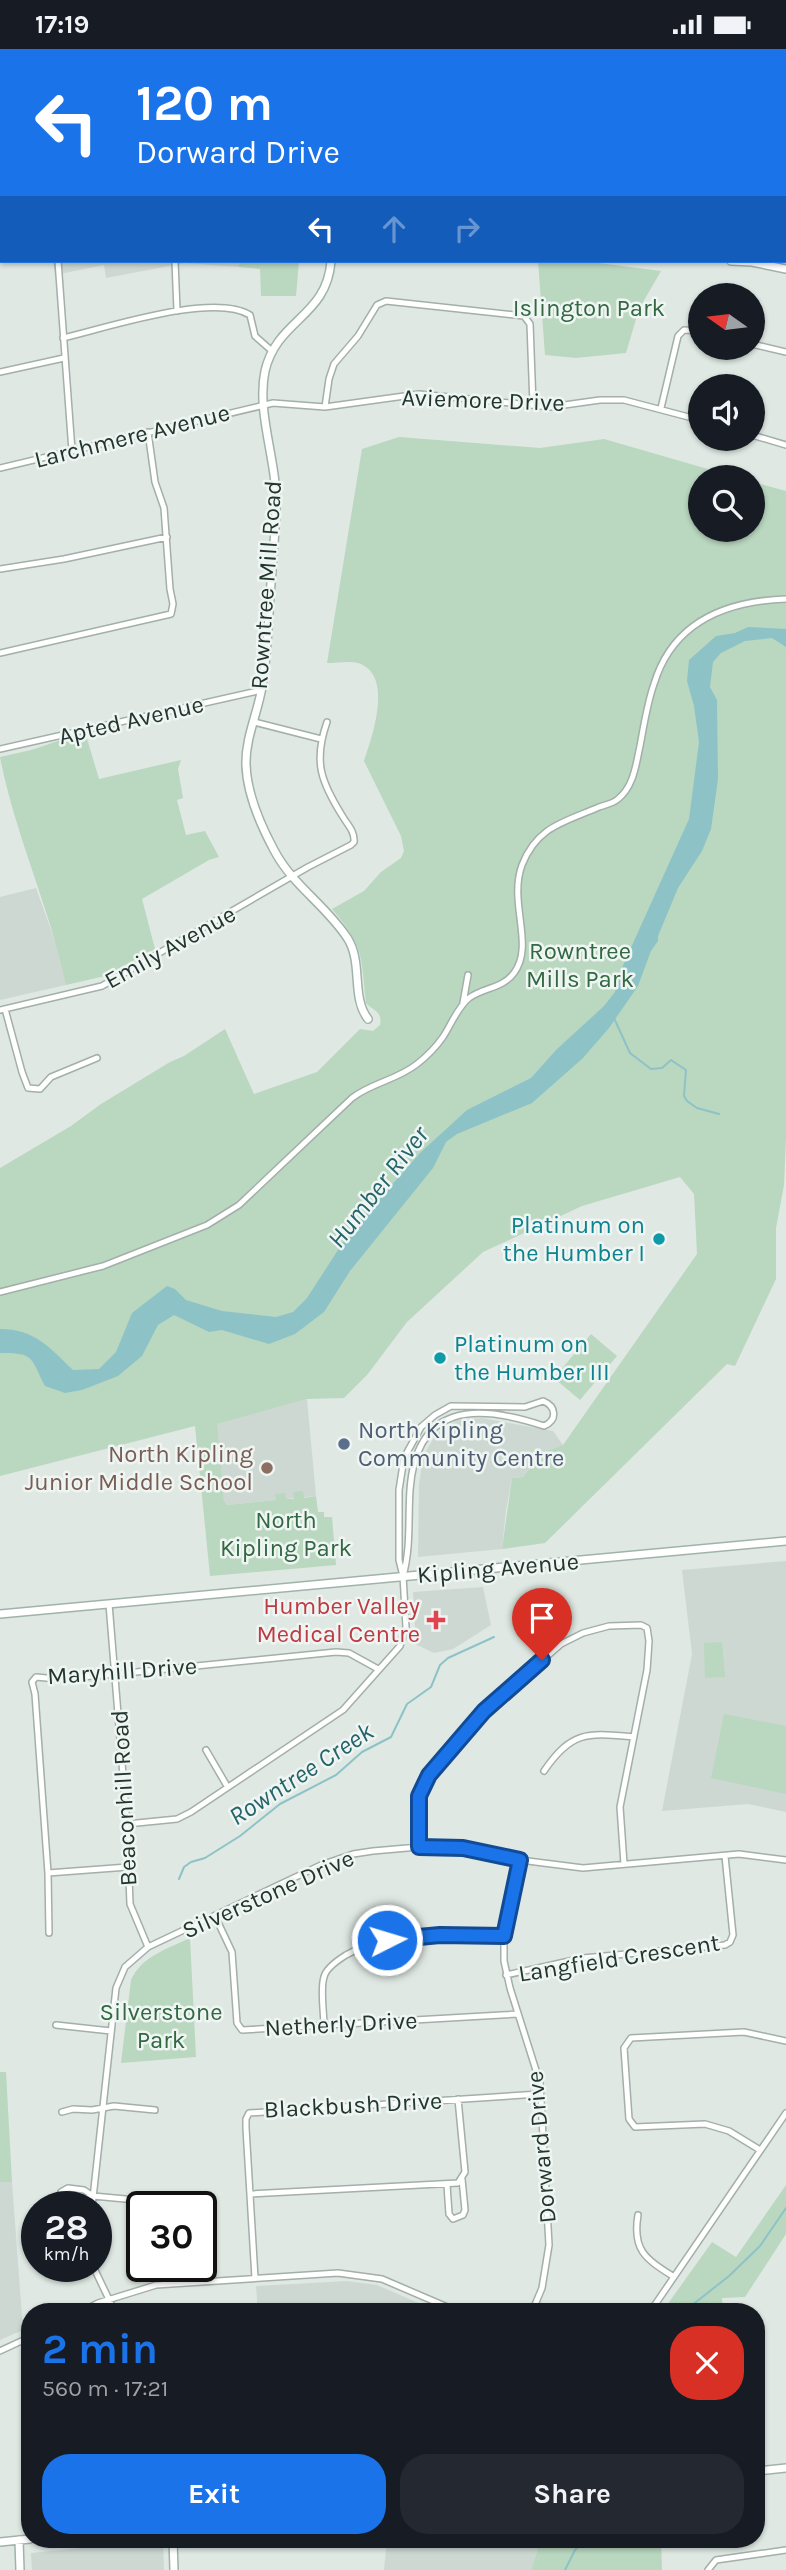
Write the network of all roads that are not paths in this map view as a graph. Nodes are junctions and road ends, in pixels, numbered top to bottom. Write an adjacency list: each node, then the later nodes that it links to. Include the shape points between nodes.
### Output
1 (58, 263): 8 (street)
2 (175, 263): 6 (street)
3 (331, 263): 10 (main road, Rowntree Mill Road, via 322,296)
4 (757, 263): 5 (main road)
5 (786, 269)
6 (177, 311): 8 (street); 10 (street, via 198,307 247,313 255,336)
7 (688, 330): 17 (street, via 678,336)
8 (64, 338): 12 (street)
9 (765, 347): 11 (street)
10 (272, 351): 14 (main road, Rowntree Mill Road, via 263,382)
11 (786, 352)
12 (64, 358): 13 (street); 22 (street)
13 (0, 372)
14 (264, 404): 16 (street, Aviemore Drive); 19 (street, Larchmere Avenue); 28 (main road, Rowntree Mill Road, via 276,493)
15 (533, 405): 16 (street, Aviemore Drive, via 419,394); 16 (street, via 532,339 524,316 386,301 377,305 334,364); 17 (street, Aviemore Drive, via 612,400)
16 (325, 407)
17 (661, 408): 18 (street, Aviemore Drive)
18 (688, 416)
19 (148, 432): 22 (street, Larchmere Avenue); 24 (street)
20 (765, 439): 21 (street)
21 (786, 445)
22 (72, 451): 23 (street, Larchmere Avenue)
23 (0, 468)
24 (167, 537): 25 (street); 27 (street, via 173,609 169,615)
25 (0, 569)
26 (786, 600): 35 (street, via 732,605 705,618 678,640 653,684 633,778 619,799 550,827 532,845 517,887 523,944 519,965 507,981 475,993)
27 (0, 653)
28 (262, 690): 29 (main road, Rowntree Mill Road); 32 (street, Apted Avenue)
29 (254, 722): 31 (street); 33 (main road, Rowntree Mill Road, via 246,756 249,782 261,823)
30 (327, 722): 31 (street)
31 (321, 739): 33 (street, Emily Avenue, via 322,779 354,834 354,842)
32 (0, 749)
33 (292, 877): 36 (street, Emily Avenue, via 102,986); 37 (main road, Rowntree Mill Road, via 351,944 360,1009)
34 (468, 975): 35 (street)
35 (463, 1003): 39 (street, via 441,1040 418,1063 352,1098 225,1215 103,1266)
36 (2, 1009): 38 (street, via 29,1088 40,1089 51,1077)
37 (368, 1019)
38 (97, 1058)
39 (1, 1290)
40 (400, 1490): 41 (street); 41 (street, via 404,1458 412,1440 421,1427 451,1406 525,1407 543,1401 554,1409 544,1426 489,1414 452,1416 421,1443); 43 (street)
41 (410, 1491): 43 (street, via 408,1560)
42 (786, 1541): 43 (main road, Kipling Avenue)
43 (403, 1576): 44 (main road, Kipling Avenue); 46 (street, via 404,1637)
44 (109, 1604): 45 (main road, Kipling Avenue); 47 (street, Beaconhill Road)
45 (0, 1614)
46 (378, 1669): 47 (street, Maryhill Drive, via 349,1653 336,1652); 51 (street, via 343,1710)
47 (116, 1674): 52 (street, Beaconhill Road); 59 (street, Maryhill Drive, via 36,1677 32,1682)
48 (634, 1737): 50 (street, via 597,1734 575,1739 556,1752); 53 (street, via 647,1670 647,1628 609,1626 561,1644 484,1711 429,1775 419,1796); 57 (street, via 620,1807)
49 (206, 1750): 51 (street)
50 (544, 1770)
51 (227, 1786): 52 (street, via 177,1819)
52 (127, 1824): 58 (street, Beaconhill Road)
53 (419, 1847): 55 (street, Silverstone Drive, via 463,1848); 60 (street, Silverstone Drive, via 334,1860)
54 (725, 1856): 56 (street, Silverstone Drive); 57 (street, Silverstone Drive); 64 (street, Langfield Crescent, via 733,1935 725,1945 583,1958)
55 (520, 1860): 57 (street, Silverstone Drive, via 574,1868); 62 (street, Dorward Drive)
56 (786, 1860)
57 (624, 1864)
58 (128, 1867): 59 (street); 63 (street, Beaconhill Road, via 132,1913)
59 (48, 1873): 61 (street, Maryhill Drive)
60 (215, 1916): 63 (street, Silverstone Drive); 67 (street, Netherly Drive, via 232,1952 239,2027)
61 (49, 1933)
62 (504, 1936): 64 (street, Dorward Drive); 67 (street, via 427,1936 387,1940 359,1949 336,1961 324,1977)
63 (148, 1947): 68 (street, Silverstone Drive, via 131,1959 120,1976)
64 (506, 1975): 65 (street, Dorward Drive)
65 (518, 2014): 67 (street, Netherly Drive); 70 (street, Dorward Drive, via 536,2064)
66 (57, 2025): 68 (street)
67 (324, 2026)
68 (111, 2031): 72 (street, Silverstone Drive)
69 (786, 2041): 76 (street, via 732,2032 631,2038 624,2048 628,2114 635,2127 705,2124 729,2131)
70 (540, 2094): 71 (street, Blackbush Drive); 89 (street, Dorward Drive, via 549,2245)
71 (458, 2099): 77 (street); 80 (street, Blackbush Drive, via 252,2111 246,2119)
72 (103, 2108): 73 (street); 74 (street); 79 (street, Silverstone Drive)
73 (155, 2110)
74 (62, 2112)
75 (785, 2115): 76 (street)
76 (760, 2150): 83 (street)
77 (462, 2179): 78 (street); 78 (street, via 465,2210 458,2218 449,2214)
78 (447, 2186): 80 (street)
79 (94, 2191)
80 (250, 2194): 84 (street, Blackbush Drive)
81 (93, 2196): 81 (street, via 84,2190 61,2192 64,2198)
82 (638, 2215): 83 (street, via 640,2248 653,2264)
83 (674, 2277): 90 (street)
84 (255, 2278): 86 (street, via 156,2285); 88 (street, via 338,2273 370,2276)
85 (100, 2282): 86 (street)
86 (109, 2301): 87 (street)
87 (104, 2303)
88 (440, 2303)
89 (536, 2303)
90 (656, 2303)
91 (21, 2341): 92 (street)
92 (0, 2351)
93 (786, 2468): 94 (main road)
94 (765, 2470)
95 (19, 2540): 96 (main road); 99 (main road)
96 (0, 2542)
97 (173, 2548): 100 (main road)
98 (786, 2550): 101 (street, via 716,2560)
99 (20, 2570)
100 (174, 2570)
101 (708, 2570)

